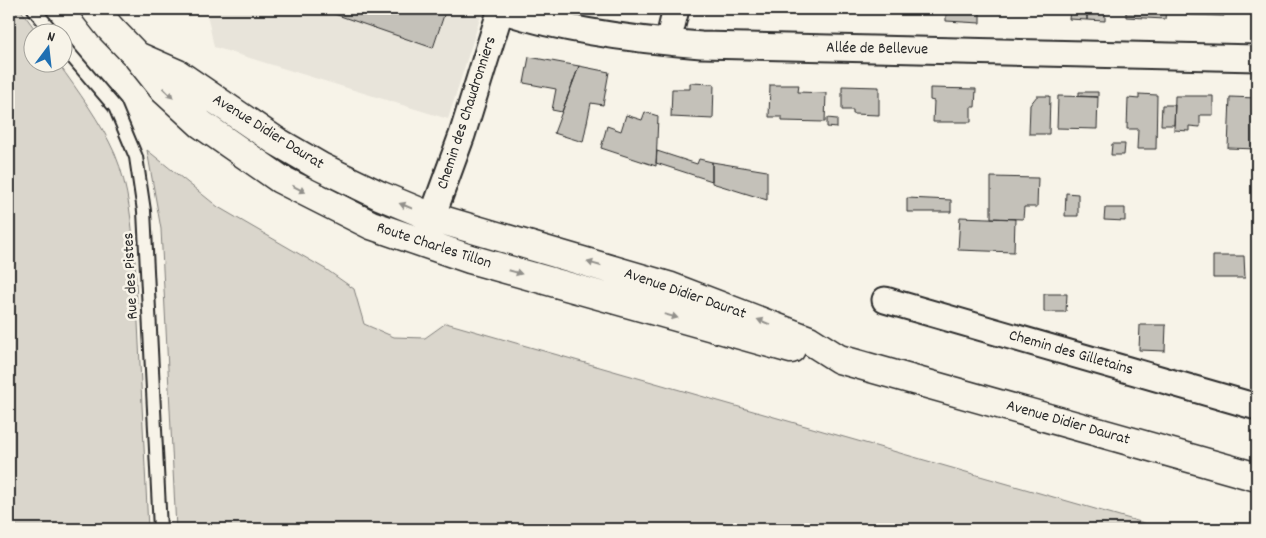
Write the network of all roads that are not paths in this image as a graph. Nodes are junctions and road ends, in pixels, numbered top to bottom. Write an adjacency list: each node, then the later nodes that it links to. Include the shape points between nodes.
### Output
1 (34, 9): 5 (lane)
2 (96, 9): 7 (main road, Route Charles Tillon)
3 (676, 9): 6 (street)
4 (501, 10): 6 (street, Allée de Bellevue, via 528,19); 10 (street, Chemin des Chaudronniers, via 462,135)
5 (44, 22)
6 (668, 42): 9 (street, Allée de Bellevue)
7 (137, 56): 10 (main road, Avenue Didier Daurat, one-way to 7, via 321,167 276,141 178,74); 12 (main road, Route Charles Tillon, one-way to 12, via 164,90 201,124 280,179 370,225 470,259 723,331)
8 (72, 57): 15 (lane, Rue des Pistes, via 115,107 136,157 144,211)
9 (1257, 58)
10 (432, 216): 12 (main road, Avenue Didier Daurat, one-way to 10, via 809,340 671,287)
11 (885, 300): 13 (street, Chemin des Gilletains)
12 (839, 359): 14 (main road, Avenue Didier Daurat)
13 (1257, 407)
14 (1257, 477)
15 (160, 529)

